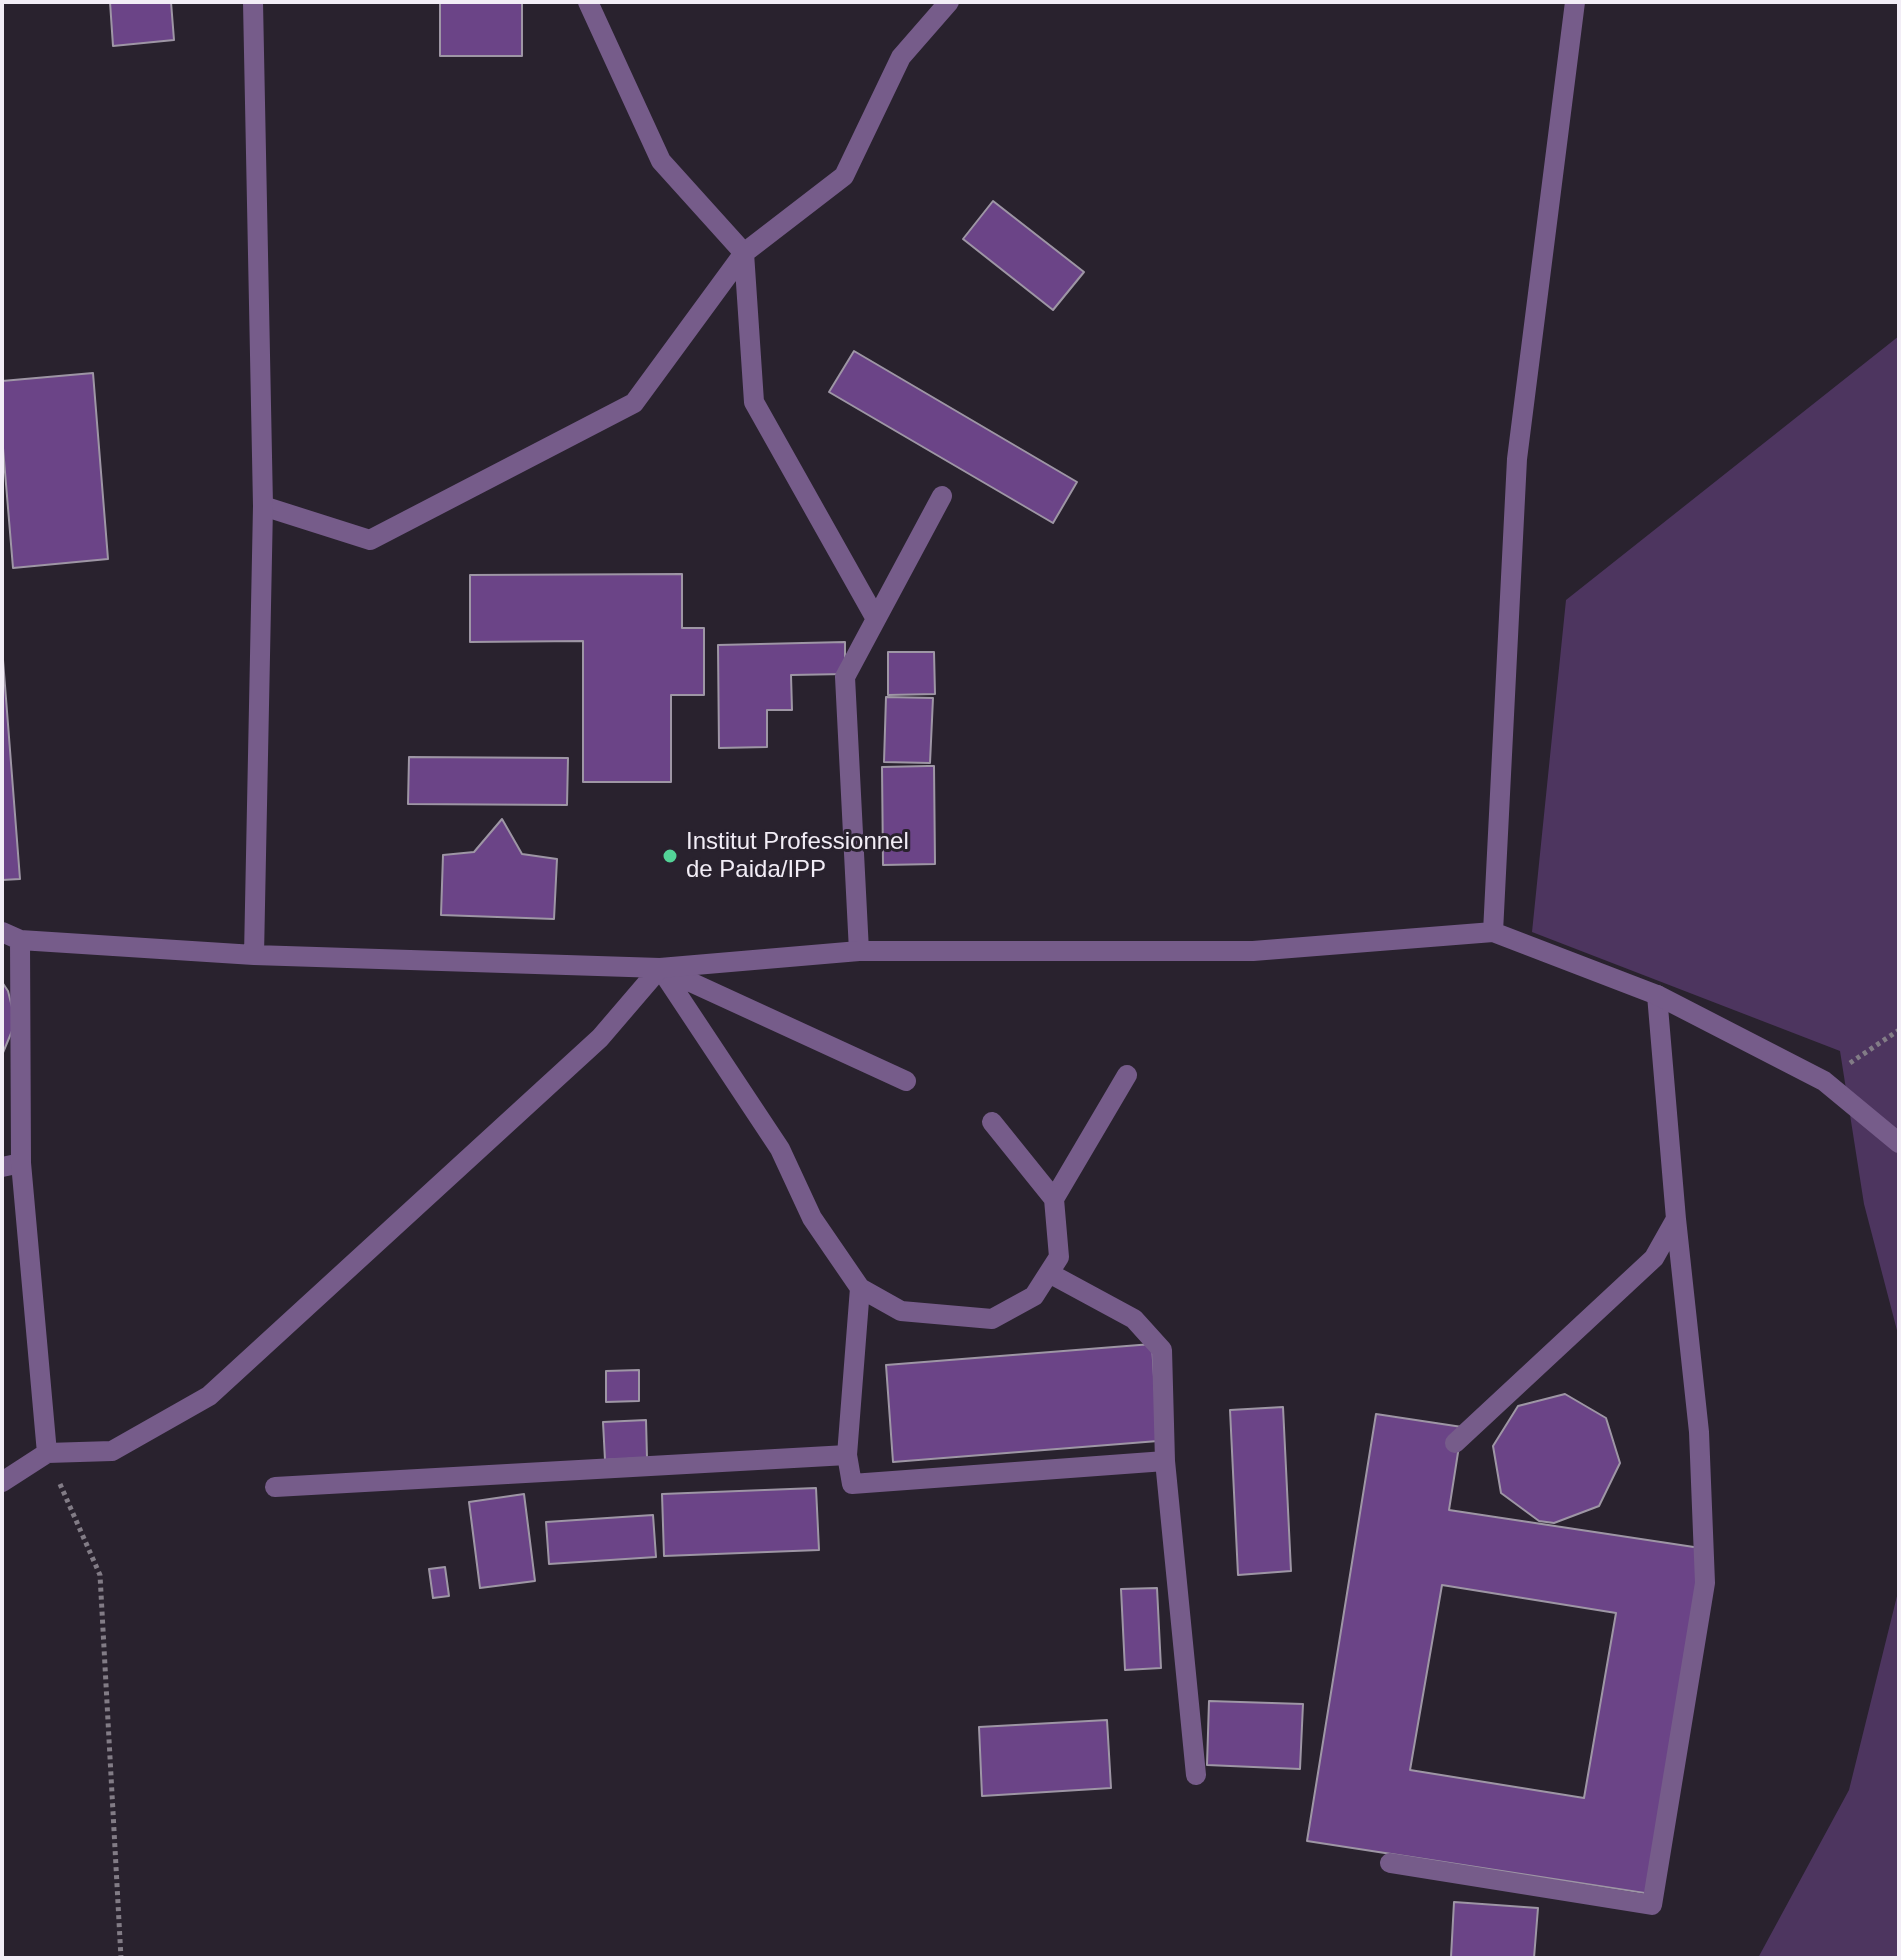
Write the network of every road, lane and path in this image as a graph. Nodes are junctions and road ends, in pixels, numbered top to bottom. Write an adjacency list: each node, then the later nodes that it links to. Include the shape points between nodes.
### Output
1 (253, 2): 7 (street)
2 (588, 2): 5 (street, via 661,161)
3 (949, 2): 5 (street, via 901,57 844,176)
4 (1575, 2): 9 (street, via 1517,459)
5 (744, 253): 7 (street, via 634,403 370,540); 8 (street, via 754,402)
6 (942, 496): 8 (street)
7 (263, 506): 12 (street)
8 (876, 619): 11 (street, via 845,677)
9 (1493, 932): 11 (street, via 1253,951); 14 (street)
10 (11, 936): 12 (street); 21 (street)
11 (859, 951): 13 (street)
12 (254, 955): 13 (street)
13 (660, 968): 17 (street); 25 (street, via 780,1149 812,1218); 27 (street, via 600,1038 209,1396 112,1451)
14 (1657, 995): 18 (street); 23 (street)
15 (1899, 1030): 18 (path)
16 (1127, 1075): 22 (street)
17 (906, 1081)
18 (1824, 1081): 20 (street)
19 (992, 1122): 22 (street)
20 (1899, 1143)
21 (12, 1165): 27 (street)
22 (1054, 1199): 24 (street, via 1059,1257)
23 (1676, 1219): 26 (street, via 1654,1258); 33 (street, via 1699,1432 1705,1583 1652,1905)
24 (1049, 1273): 25 (street, via 1034,1296 992,1319 901,1311); 29 (street, via 1134,1319 1162,1350)
25 (860, 1288): 28 (street)
26 (1455, 1443)
27 (47, 1453): 30 (street); 34 (path, via 100,1575)
28 (847, 1455): 29 (street, via 852,1484); 31 (street)
29 (1165, 1461): 32 (street)
30 (2, 1482)
31 (275, 1487)
32 (1196, 1775)
33 (1390, 1863)
34 (121, 1958)

